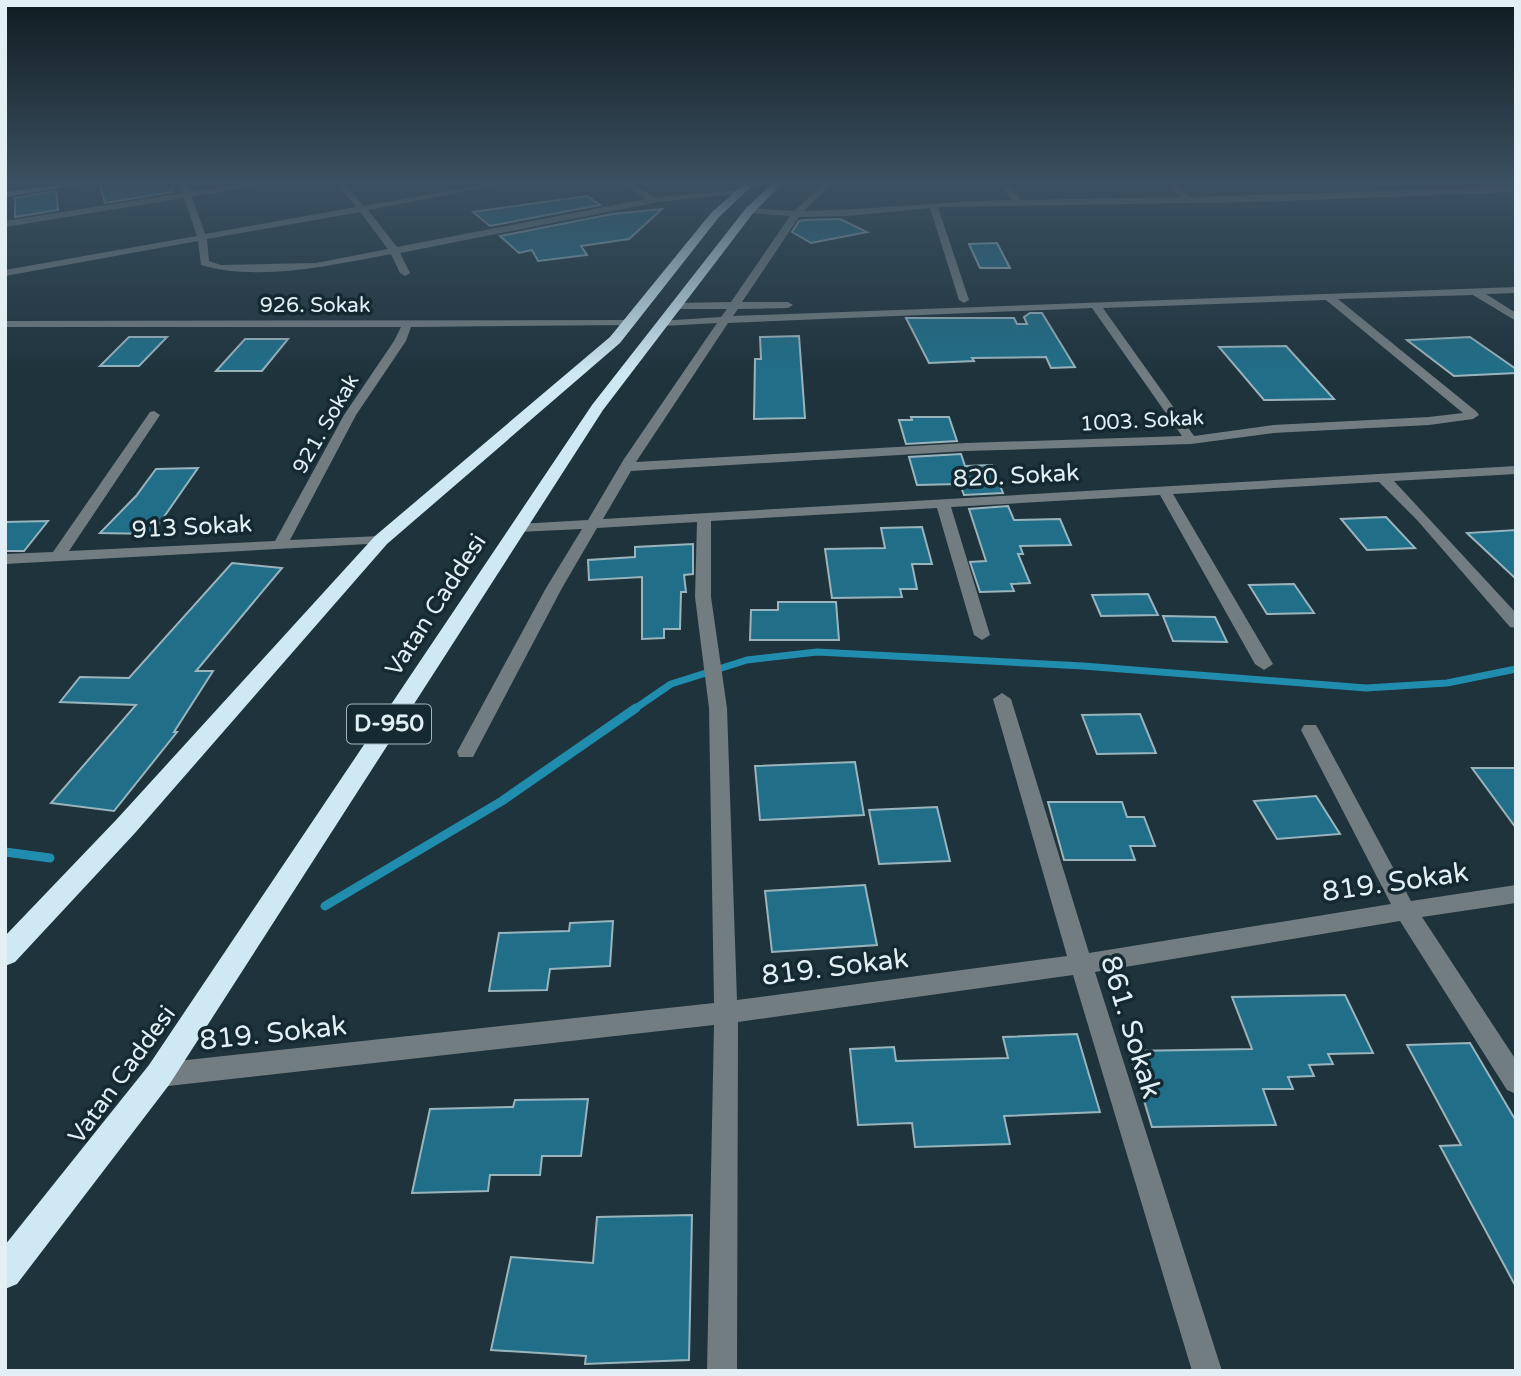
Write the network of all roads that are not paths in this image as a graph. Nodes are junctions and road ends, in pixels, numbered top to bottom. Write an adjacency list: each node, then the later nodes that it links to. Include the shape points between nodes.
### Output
1 (156, 246): 10 (street)
2 (203, 246): 9 (street, via 204,263 221,268 316,266)
3 (393, 246): 9 (street)
4 (420, 246): 9 (street)
5 (689, 246): 22 (highway, Vatan Caddesi / D-950)
6 (713, 246): 19 (highway, Vatan Caddesi / D-950)
7 (774, 246): 18 (street)
8 (946, 246): 16 (street)
9 (396, 251): 11 (street)
10 (5, 273)
11 (405, 273)
12 (1516, 281): 16 (street)
13 (1516, 290): 14 (street)
14 (1474, 291): 15 (street); 20 (street)
15 (1329, 297): 17 (street); 26 (street, 1003. Sokak, via 1473,415 1273,429)
16 (964, 300): 18 (street)
17 (1095, 304): 21 (street); 26 (street)
18 (733, 307): 19 (street); 21 (street)
19 (669, 314): 21 (street); 34 (highway, Vatan Caddesi / D-950, via 597,408)
20 (1516, 318)
21 (723, 320): 27 (street)
22 (625, 323): 24 (street, 926. Sokak); 35 (highway, Vatan Caddesi / D-950, via 615,340)
23 (5, 324): 24 (street, 926. Sokak)
24 (407, 324): 36 (street, 921. Sokak)
25 (154, 415): 37 (street)
26 (1191, 440): 27 (street, 1003. Sokak, via 966,447)
27 (626, 467): 33 (street)
28 (1515, 471): 29 (street, 820. Sokak)
29 (1383, 478): 30 (street, 820. Sokak); 39 (street)
30 (1164, 490): 31 (street, 820. Sokak); 41 (street)
31 (943, 503): 32 (street, 820. Sokak); 40 (street)
32 (704, 516): 33 (street, 820. Sokak); 49 (street, via 703,597 718,708)
33 (592, 524): 34 (street, 820. Sokak); 44 (street)
34 (518, 528): 50 (highway, Vatan Caddesi / D-950)
35 (381, 540): 36 (street, 913 Sokak); 47 (highway, Vatan Caddesi / D-950, via 126,826)
36 (280, 545): 37 (street, 913 Sokak)
37 (58, 556): 38 (street, 913 Sokak)
38 (5, 559)
39 (1516, 623)
40 (982, 635)
41 (1264, 664)
42 (1002, 699): 48 (street, 861. Sokak)
43 (1310, 730): 46 (street)
44 (466, 752)
45 (1516, 894): 46 (street, 819. Sokak)
46 (1405, 910): 48 (street, 819. Sokak); 51 (street)
47 (5, 954)
48 (1081, 964): 49 (street, 819. Sokak); 54 (street, 861. Sokak)
49 (726, 1011): 50 (street, 819. Sokak); 53 (street)
50 (159, 1075): 52 (highway, Vatan Caddesi / D-950)
51 (1516, 1082)
52 (5, 1272)
53 (722, 1371)
54 (1207, 1371)

